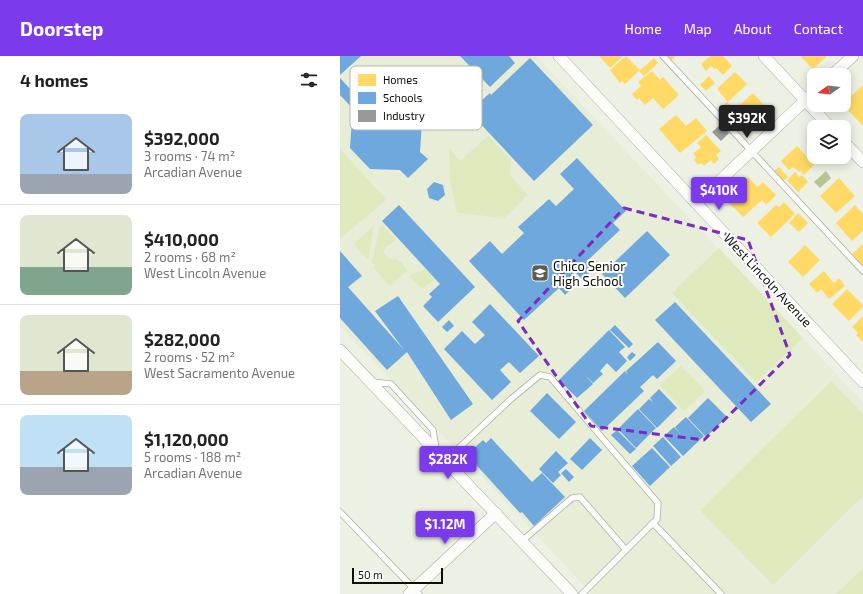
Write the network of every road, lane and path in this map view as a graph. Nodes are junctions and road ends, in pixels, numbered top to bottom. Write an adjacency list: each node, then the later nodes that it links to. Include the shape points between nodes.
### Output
1 (560, 56): 11 (street, West Lincoln Avenue)
2 (663, 56): 9 (lane)
3 (764, 56): 6 (street)
4 (853, 56): 5 (street)
5 (840, 68)
6 (805, 100): 7 (street); 9 (street)
7 (824, 120)
8 (851, 149): 10 (street)
9 (750, 151): 11 (street); 12 (lane)
10 (863, 162)
11 (696, 203): 14 (street, West Lincoln Avenue)
12 (863, 271)
13 (340, 350): 15 (street)
14 (863, 382)
15 (446, 460): 17 (street); 18 (lane, via 540,375 550,377 658,503)
16 (340, 512): 21 (lane)
17 (496, 513): 19 (street); 21 (street)
18 (655, 521): 20 (lane); 24 (lane)
19 (522, 541): 20 (lane, via 572,498 580,497); 22 (street)
20 (626, 550): 23 (lane)
21 (414, 592)
22 (572, 594)
23 (582, 594)
24 (721, 594)

